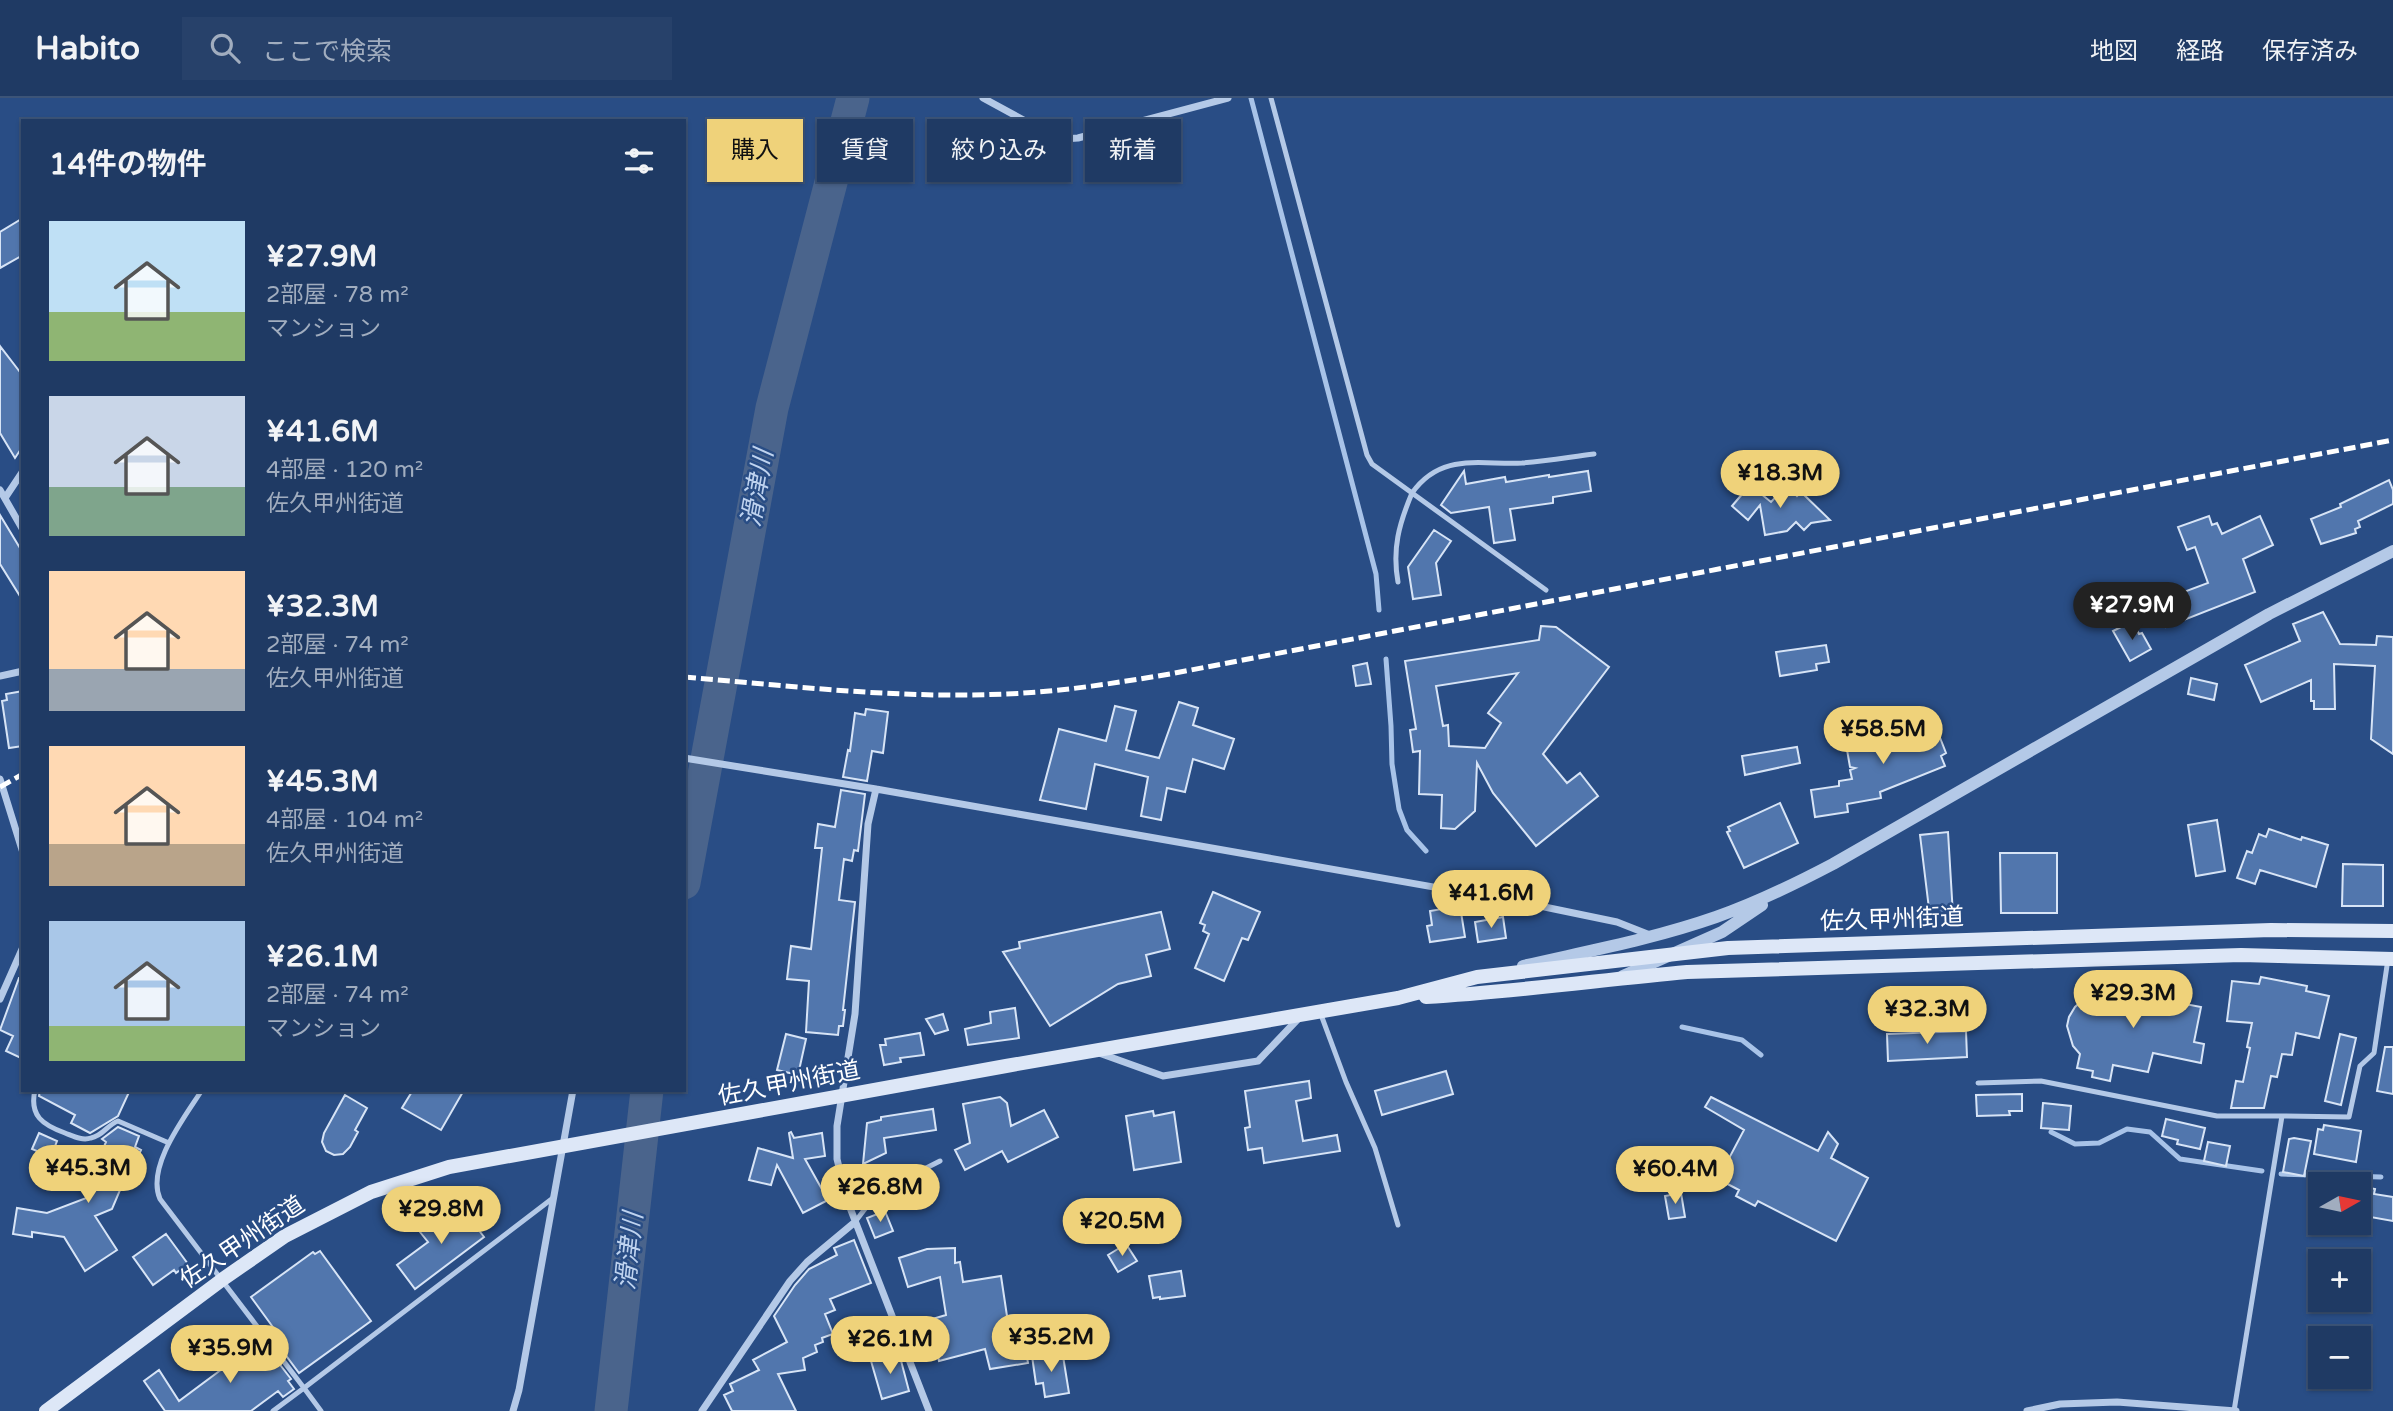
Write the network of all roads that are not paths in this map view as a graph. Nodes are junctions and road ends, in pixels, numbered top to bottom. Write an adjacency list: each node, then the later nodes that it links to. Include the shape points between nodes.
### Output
1 (983, 98): 2 (street, via 1064,139)
2 (1228, 98)
3 (1271, 98): 7 (lane, via 1367,455 1371,464)
4 (1594, 454): 7 (lane, via 1521,463 1468,461 1421,480)
5 (21, 474): 8 (street)
6 (0, 490): 8 (street)
7 (1412, 494): 11 (lane, via 1395,542); 12 (lane)
8 (5, 498): 9 (street)
9 (21, 526)
10 (2393, 551): 19 (street, via 2269,614)
11 (1398, 582)
12 (1546, 590)
13 (21, 671): 14 (street)
14 (0, 676)
15 (686, 758): 17 (street)
16 (0, 779): 18 (street)
17 (876, 789): 21 (street, via 1530,904 1617,922); 36 (street, via 868,824 855,1014)
18 (21, 847)
19 (1782, 891): 21 (street); 23 (street, via 1722,932)
20 (2393, 931): 23 (main road, 佐久甲州街道, via 2245,930)
21 (1654, 936): 25 (street)
22 (21, 952): 28 (street)
23 (1681, 952): 25 (main road, 佐久甲州街道); 26 (street)
24 (2391, 959): 26 (main road, 佐久甲州街道, via 2241,955); 37 (lane, via 2374,1054 2360,1066 2349,1117)
25 (1477, 977): 27 (main road, 佐久甲州街道)
26 (1619, 978): 27 (main road, 佐久甲州街道, via 1482,994)
27 (1398, 998): 29 (main road, 佐久甲州街道)
28 (0, 999)
29 (1320, 1012): 30 (main road, 佐久甲州街道); 43 (lane, via 1375,1148)
30 (1301, 1016): 31 (main road, 佐久甲州街道); 31 (street, via 1258,1061 1163,1076)
31 (1096, 1051): 36 (main road, 佐久甲州街道)
32 (1978, 1083): 37 (lane, via 2041,1081 2217,1116)
33 (34, 1092): 38 (lane, via 32,1102 47,1127 80,1139 104,1133 109,1124 118,1121)
34 (201, 1092): 38 (lane)
35 (573, 1092): 39 (street)
36 (844, 1096): 39 (main road, 佐久甲州街道); 42 (street, via 837,1126 837,1159)
37 (2282, 1116): 53 (lane)
38 (169, 1143): 44 (lane, via 156,1189)
39 (567, 1146): 41 (street); 44 (main road, 佐久甲州街道, via 450,1167 372,1192 285,1236)
40 (940, 1161): 42 (lane, via 877,1194)
41 (555, 1196): 45 (lane); 49 (street)
42 (855, 1222): 50 (street, via 790,1281); 51 (street)
43 (1398, 1225)
44 (223, 1279): 45 (lane); 46 (main road, 佐久甲州街道)
45 (304, 1388): 47 (lane); 48 (lane)
46 (46, 1411)
47 (273, 1411)
48 (321, 1411)
49 (513, 1411)
50 (702, 1411)
51 (929, 1411)
52 (2027, 1411): 53 (street, via 2060,1404 2117,1402)
53 (2235, 1411)

